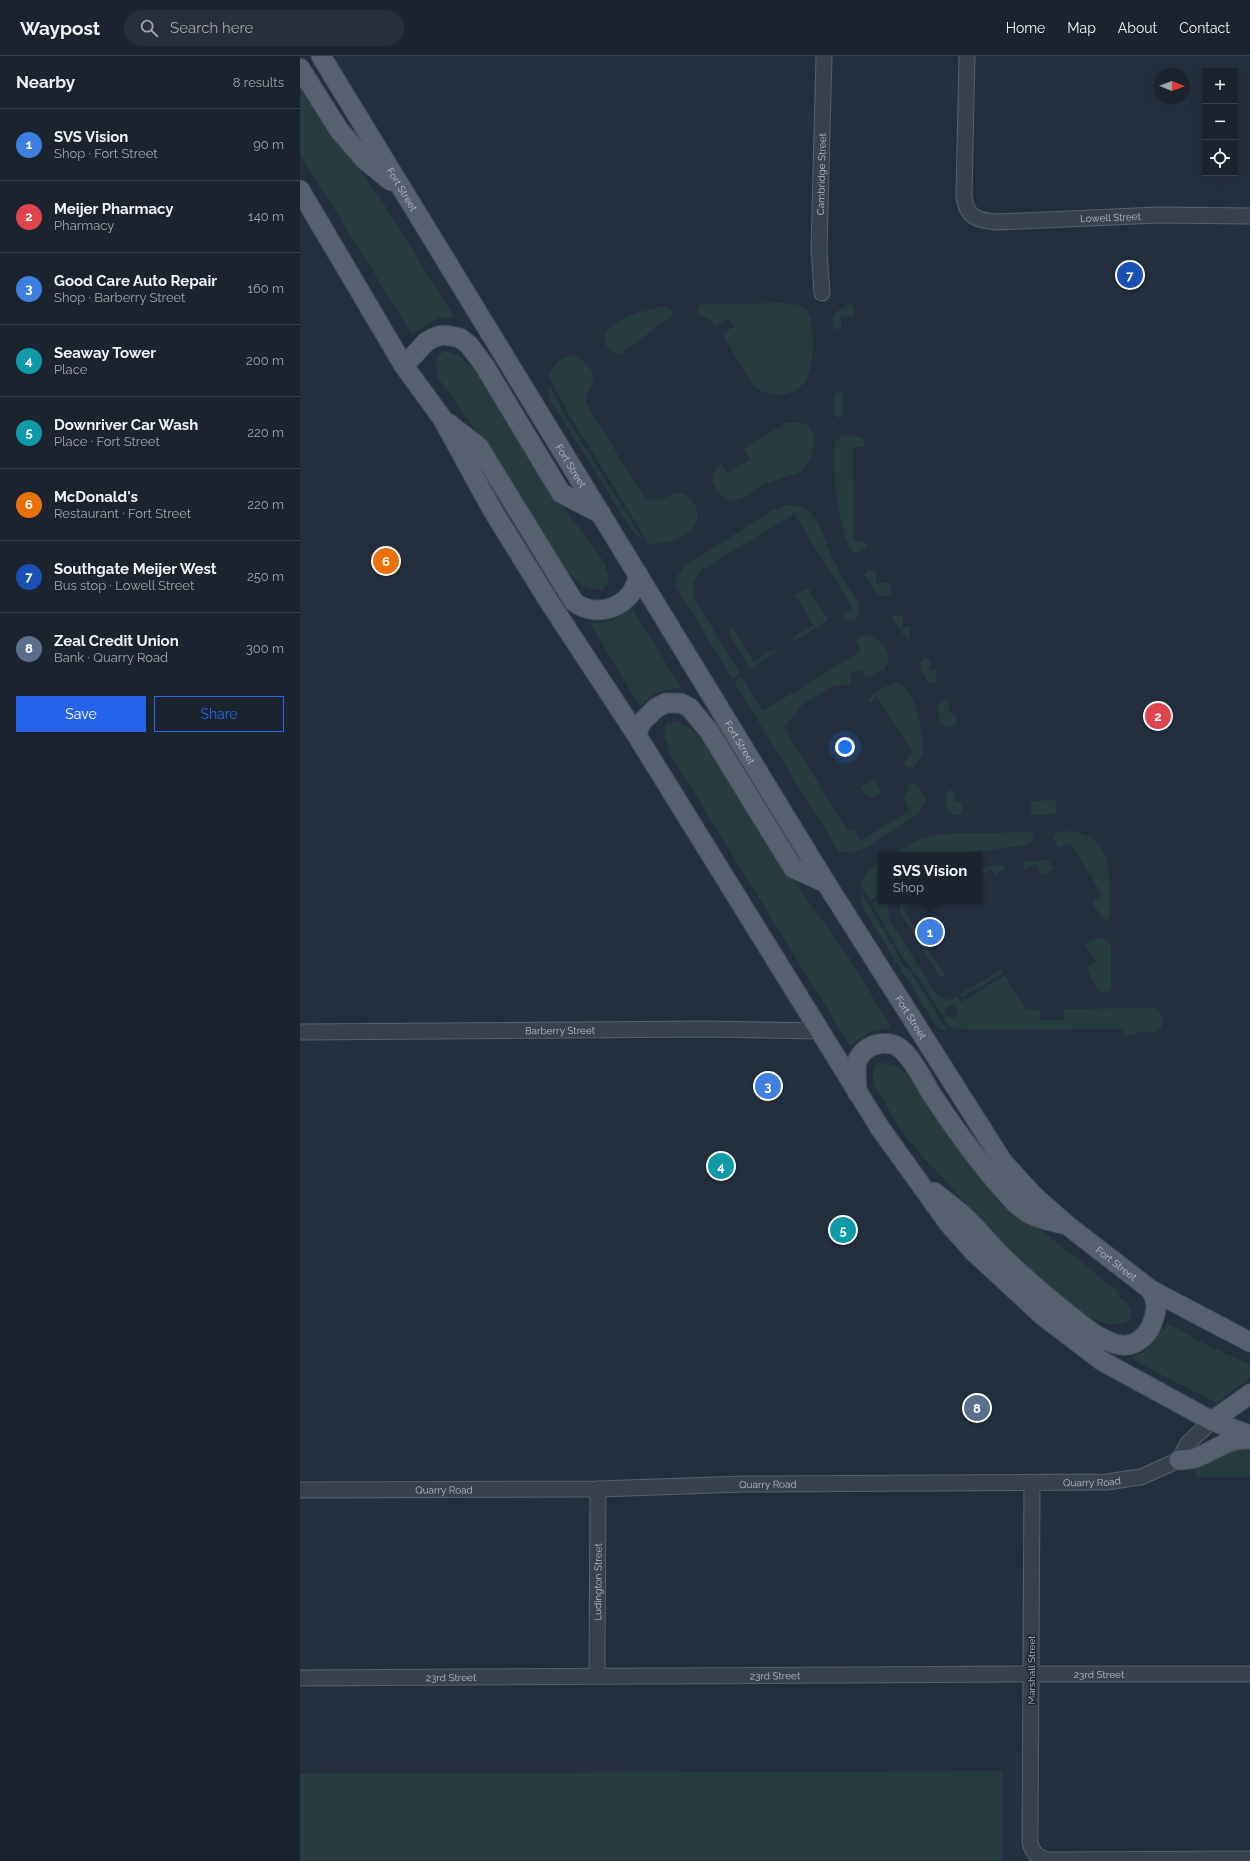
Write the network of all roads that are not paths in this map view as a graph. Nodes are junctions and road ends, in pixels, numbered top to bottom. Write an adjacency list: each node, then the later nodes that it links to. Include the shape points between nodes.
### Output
1 (321, 56): 6 (main road, Fort Street)
2 (824, 56): 8 (street, Cambridge Street, via 819,250)
3 (967, 56): 7 (street, Lowell Street, via 964,195 968,210 979,220 996,222 1158,215)
4 (300, 68): 6 (main road, via 339,130 365,160)
5 (300, 190): 9 (main road)
6 (402, 190): 11 (main road, Fort Street)
7 (1250, 216)
8 (822, 293)
9 (404, 366): 10 (main road); 11 (main road, via 433,338 451,336 469,344 561,494)
10 (442, 418): 12 (main road, via 479,447 574,602 580,607 599,611 614,607 632,593); 13 (main road, via 529,570)
11 (601, 514): 12 (main road, Fort Street)
12 (638, 574): 14 (main road, Fort Street)
13 (636, 734): 14 (main road, via 642,722 656,708 666,703 681,703 690,708 709,731 793,868); 15 (main road)
14 (826, 883): 19 (main road, Fort Street, via 1003,1162 1035,1197)
15 (819, 1031): 16 (street, Barberry Street, via 699,1029); 17 (main road)
16 (300, 1032)
17 (857, 1092): 18 (main road); 19 (main road, via 858,1060 864,1052 870,1046 881,1043 890,1043 900,1048 980,1163 1012,1199 1030,1214)
18 (914, 1175): 20 (main road, via 965,1217 1006,1260 1046,1296 1079,1323 1115,1344 1133,1345 1150,1330 1157,1302); 23 (main road, via 949,1224 973,1251 1043,1316 1102,1361)
19 (1067, 1225): 20 (main road, Fort Street)
20 (1151, 1290): 21 (main road, Fort Street)
21 (1250, 1342)
22 (1250, 1394): 23 (main road)
23 (1212, 1421): 24 (main road); 26 (street, via 1188,1443)
24 (1250, 1435)
25 (1250, 1439): 26 (main road, via 1228,1441 1194,1459)
26 (1179, 1460): 27 (street, Quarry Road, via 1141,1477 1106,1482)
27 (1032, 1482): 28 (street, Quarry Road, via 744,1484); 30 (street, Marshall Street)
28 (598, 1489): 29 (street, Quarry Road); 32 (street, Ludington Street)
29 (300, 1490)
30 (1031, 1674): 31 (street, 23rd Street); 32 (street, 23rd Street); 34 (street, Marshall Street, via 1030,1842 1037,1856 1049,1860)
31 (1250, 1674)
32 (597, 1676): 33 (street, 23rd Street)
33 (300, 1678)
34 (1250, 1860)

